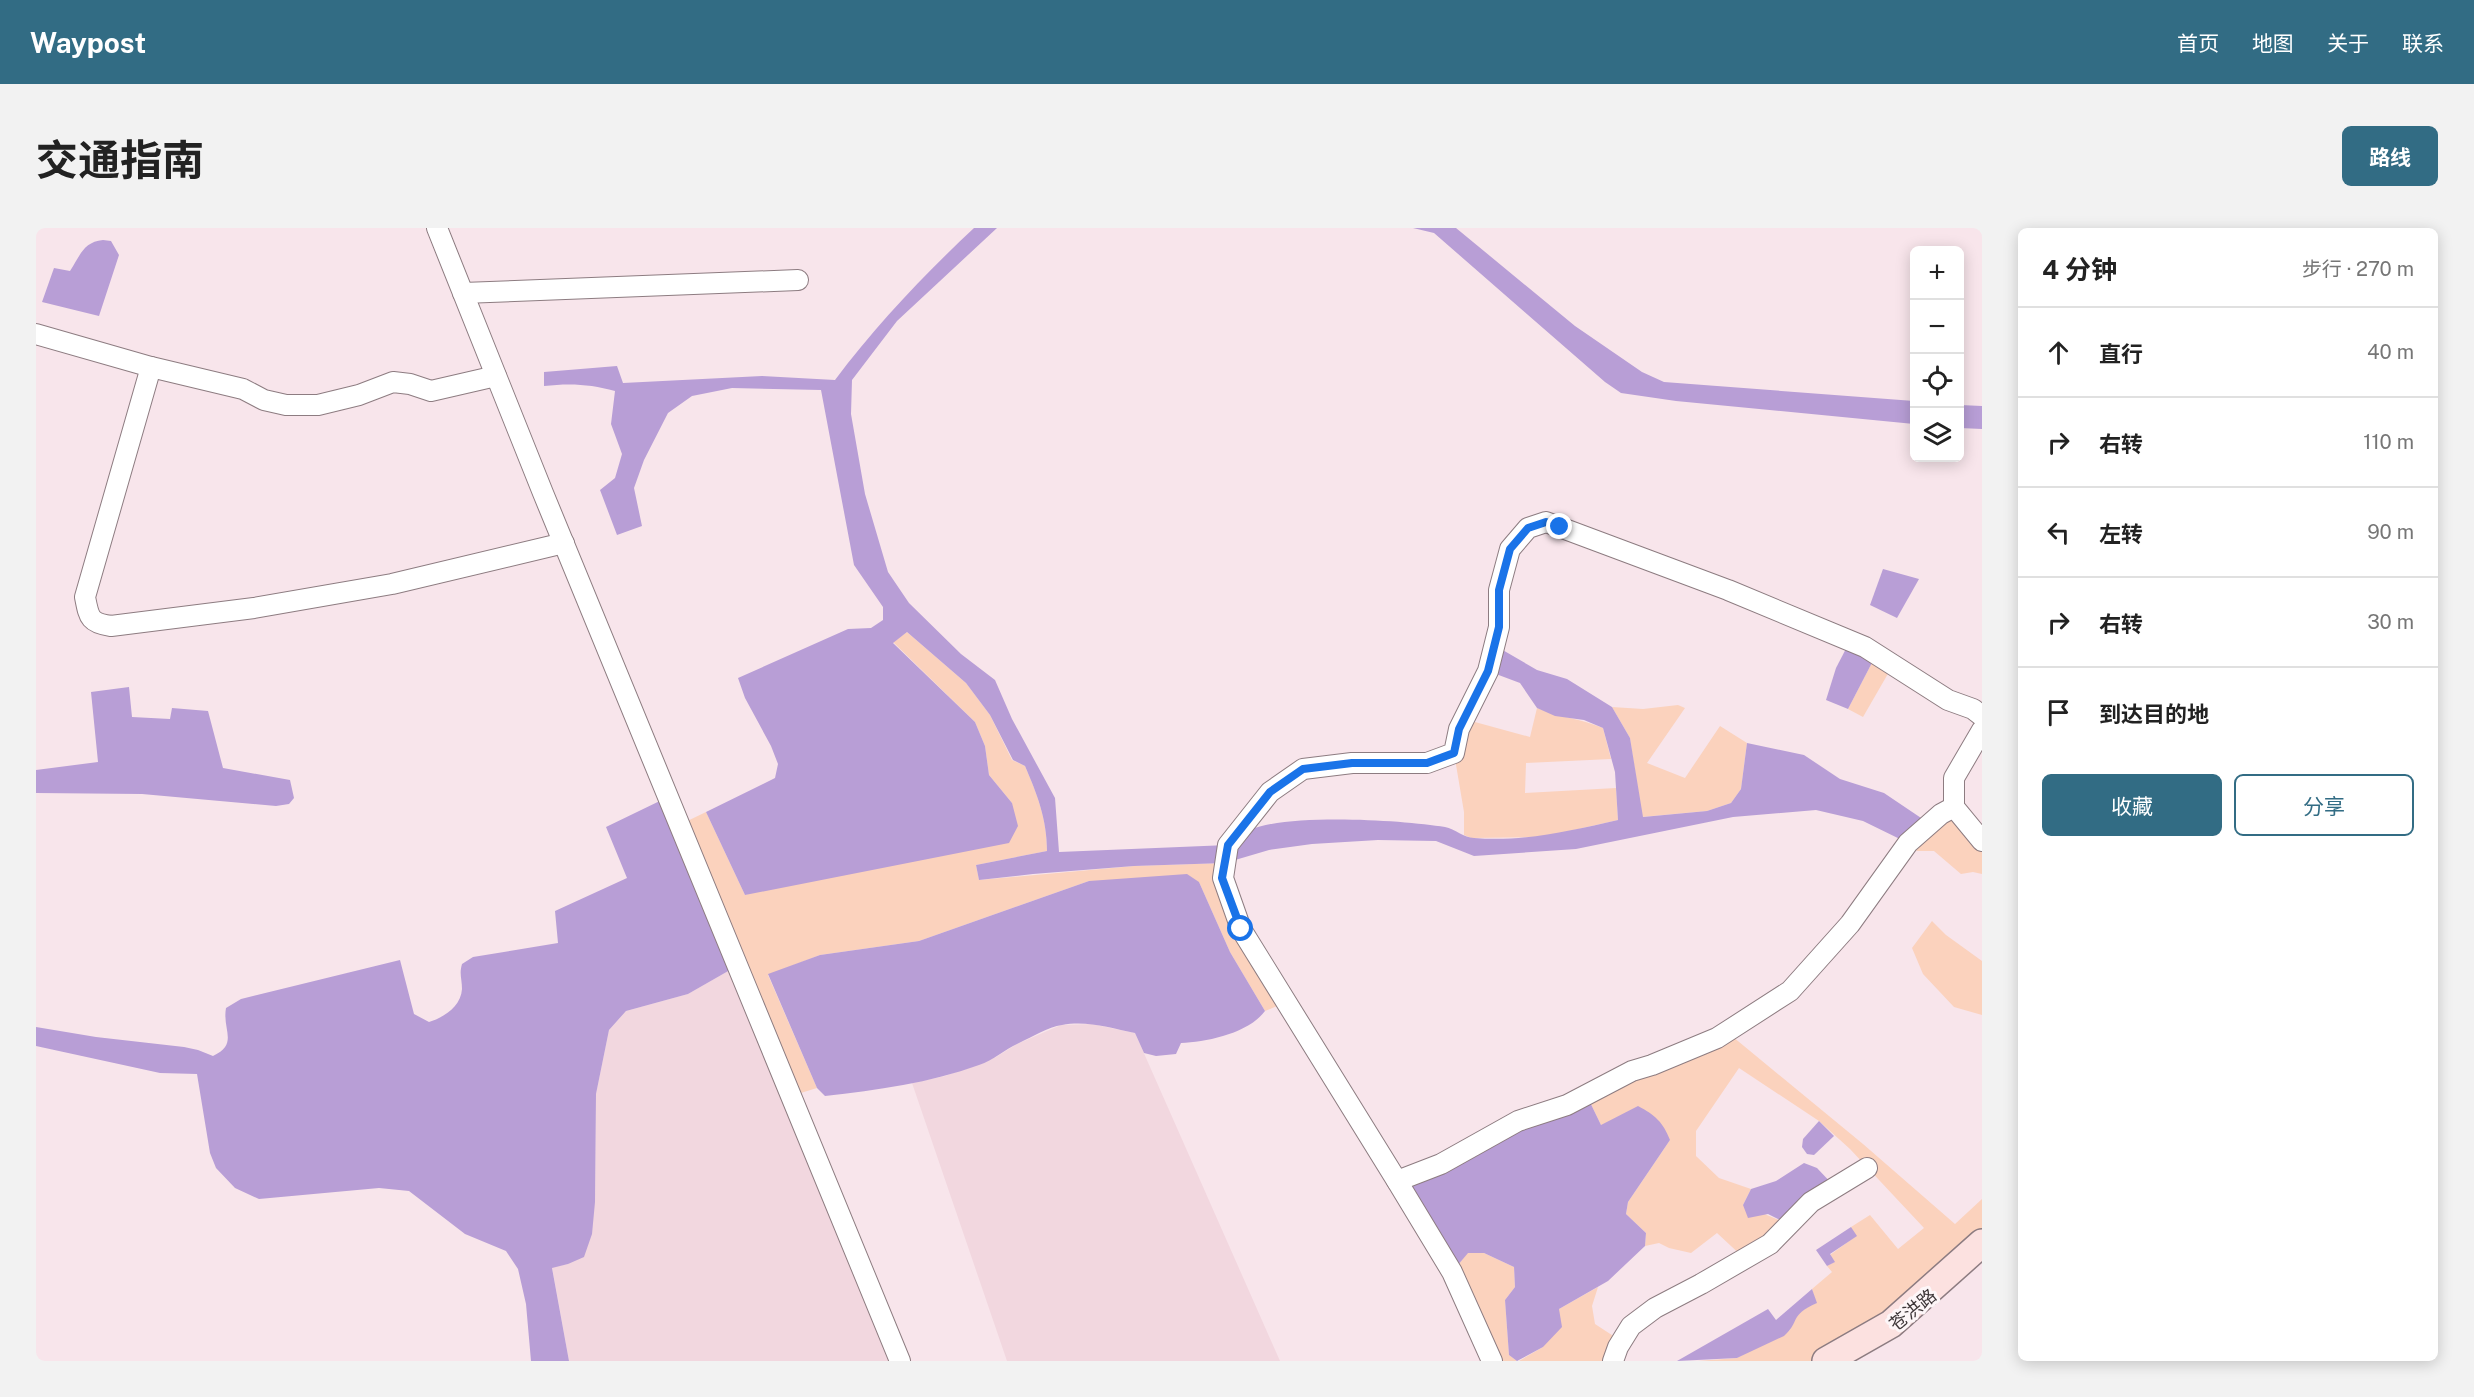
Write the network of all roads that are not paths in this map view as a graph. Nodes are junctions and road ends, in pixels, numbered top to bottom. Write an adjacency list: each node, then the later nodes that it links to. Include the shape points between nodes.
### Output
1 (437, 228): 3 (street)
2 (798, 280): 3 (street)
3 (463, 293): 6 (street)
4 (36, 334): 5 (street)
5 (151, 367): 6 (street, via 286,405 318,405 393,382 431,391); 7 (street, via 85,597 88,615 97,624 111,626 254,608 392,584)
6 (496, 376): 7 (street)
7 (564, 543): 17 (street)
8 (1982, 716): 13 (street, via 1948,700 1865,647 1728,590 1546,522 1528,528 1510,549 1499,590 1499,627 1490,662 1459,729 1454,753 1427,763 1352,763 1303,769 1270,792 1228,845 1222,878 1241,929)
9 (1982, 730): 10 (street, via 1954,778)
10 (1954, 807): 11 (street); 13 (street, via 1908,843 1850,924 1790,991 1717,1038 1632,1071 1567,1105 1518,1121 1441,1164)
11 (1982, 841)
12 (1867, 1168): 19 (street, via 1811,1202 1770,1244 1655,1308 1631,1326)
13 (1397, 1180): 18 (street, via 1452,1272)
14 (1982, 1243): 20 (main road, via 1891,1324)
15 (1982, 1250): 16 (main road, 苍洪路, via 1894,1327)
16 (1851, 1358)
17 (900, 1361)
18 (1492, 1361)
19 (1613, 1361)
20 (1826, 1361)

